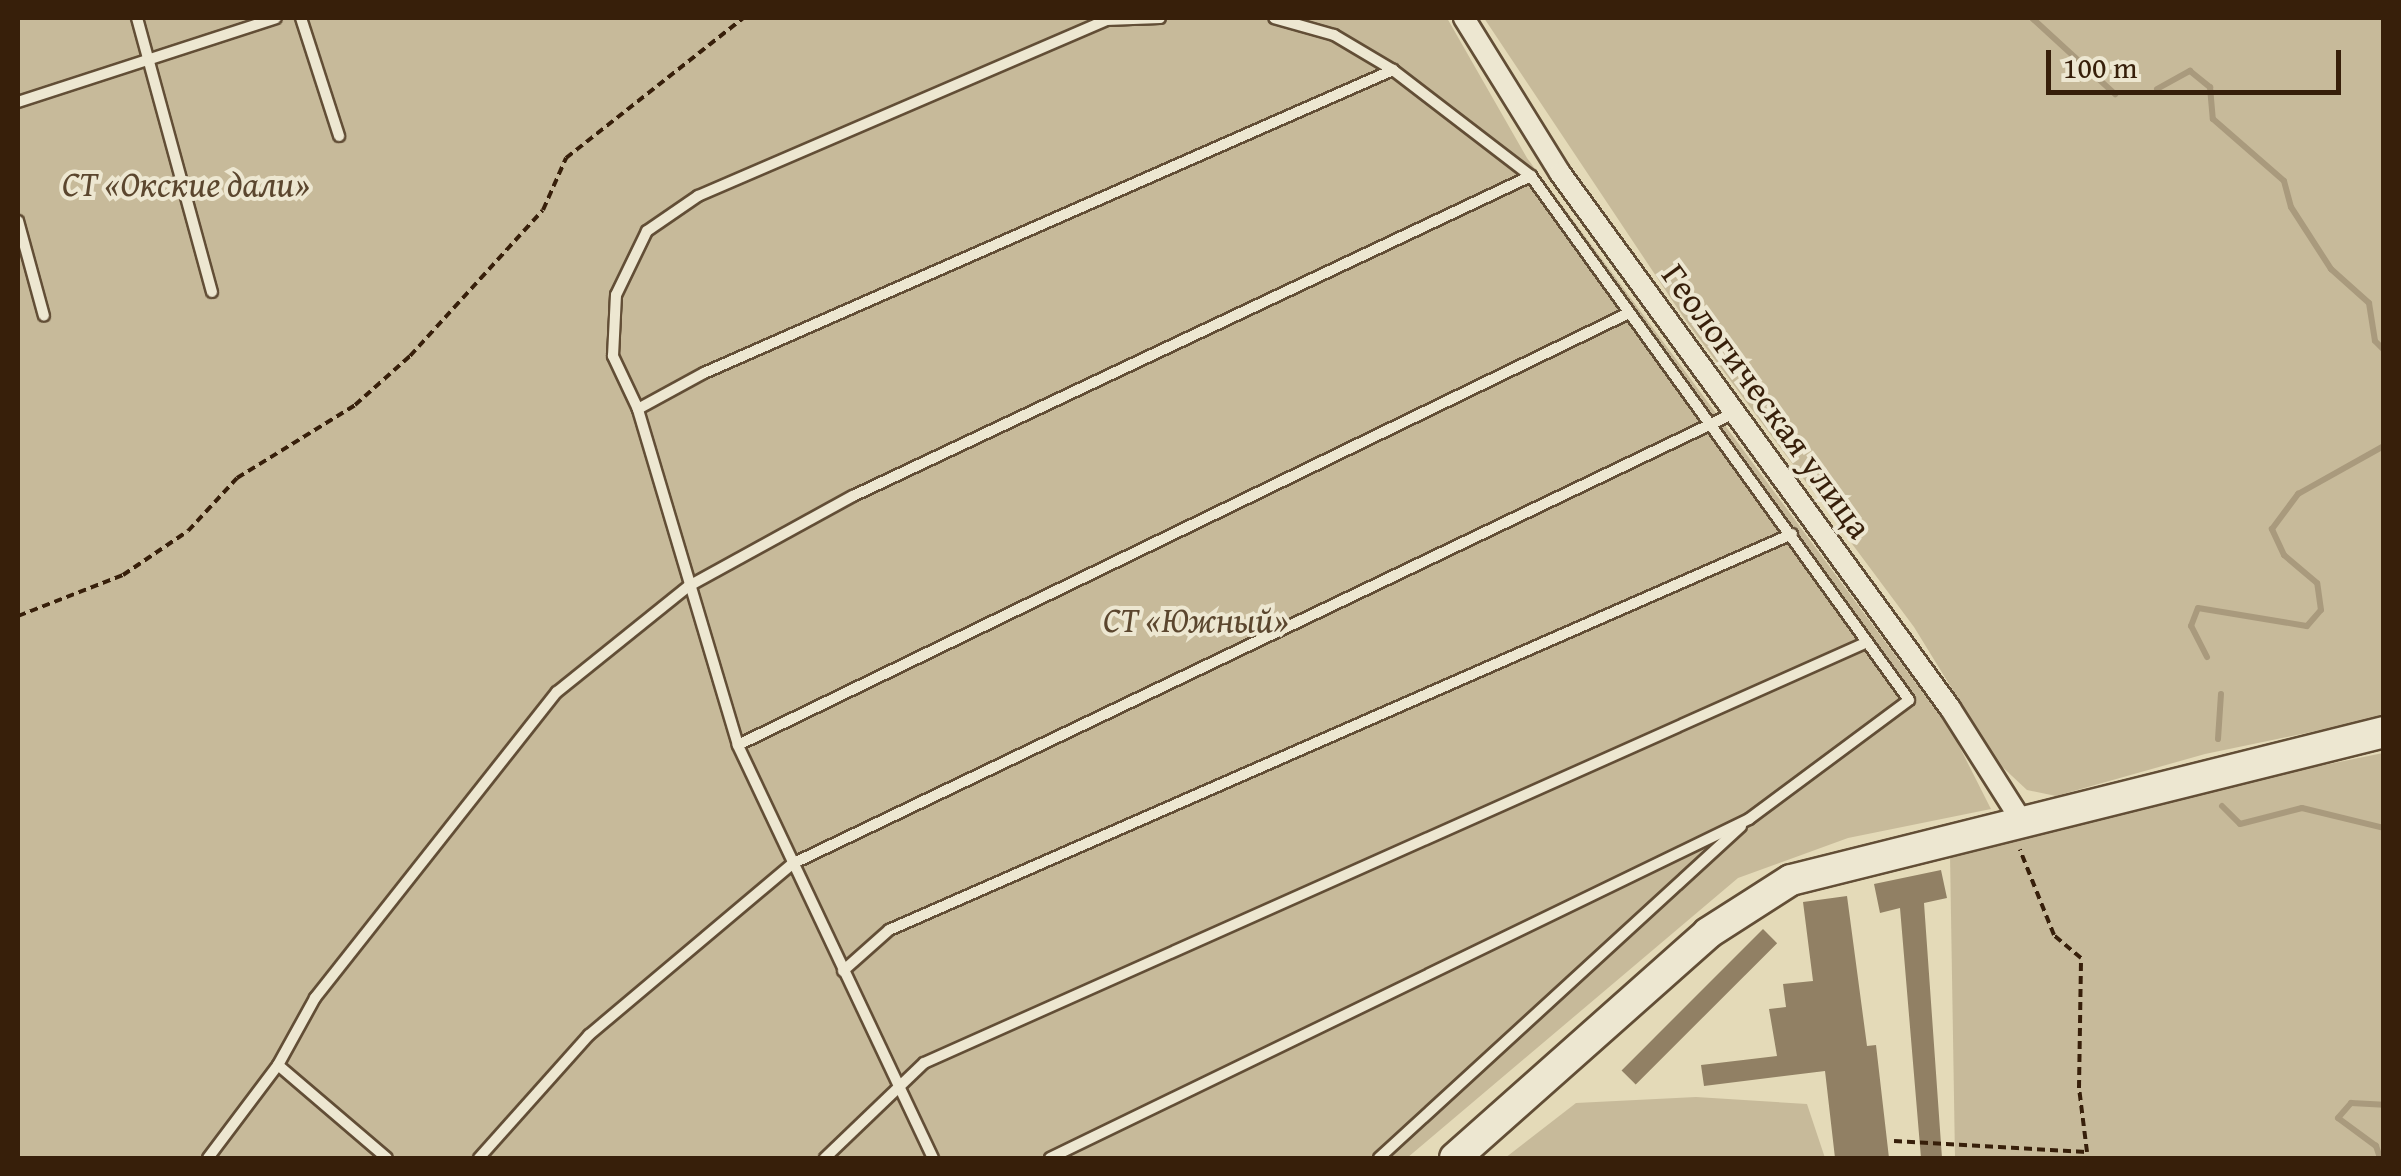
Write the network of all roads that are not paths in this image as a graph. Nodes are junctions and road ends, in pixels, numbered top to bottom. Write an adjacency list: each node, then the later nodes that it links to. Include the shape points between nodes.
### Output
1 (138, 18): 7 (lane)
2 (276, 18): 7 (lane)
3 (301, 18): 10 (lane)
4 (1160, 18): 16 (lane, via 1106,20 698,196 647,231 616,295 612,356)
5 (1274, 18): 8 (lane, via 1334,35)
6 (1464, 18): 17 (street, Геологическая улица, via 1560,173)
7 (148, 59): 9 (lane); 13 (lane)
8 (1393, 70): 11 (lane); 16 (lane, via 704,373)
9 (18, 102)
10 (339, 136)
11 (1530, 176): 14 (lane); 20 (lane, via 853,496)
12 (18, 221): 15 (lane)
13 (212, 292)
14 (1629, 313): 18 (lane); 23 (lane)
15 (44, 316)
16 (638, 409): 20 (lane)
17 (1734, 412): 18 (lane); 25 (street, Геологическая улица, via 1950,708)
18 (1708, 426): 19 (lane); 26 (lane)
19 (1792, 534): 21 (lane); 27 (lane, via 889,930)
20 (689, 586): 23 (lane); 28 (lane, via 557,692 315,998)
21 (1865, 643): 24 (lane, via 1909,700); 29 (lane, via 924,1063)
22 (2384, 732): 25 (street)
23 (738, 745): 26 (lane)
24 (1749, 818): 35 (lane); 36 (lane)
25 (2014, 822): 37 (street, via 1806,873 1758,897)
26 (792, 864): 27 (lane); 32 (lane, via 588,1035)
27 (843, 971): 29 (lane)
28 (278, 1065): 30 (lane); 31 (lane)
29 (898, 1086): 33 (lane); 34 (lane)
30 (208, 1158)
31 (387, 1158)
32 (479, 1158)
33 (825, 1158)
34 (933, 1158)
35 (1050, 1158)
36 (1378, 1158)
37 (1455, 1158)

